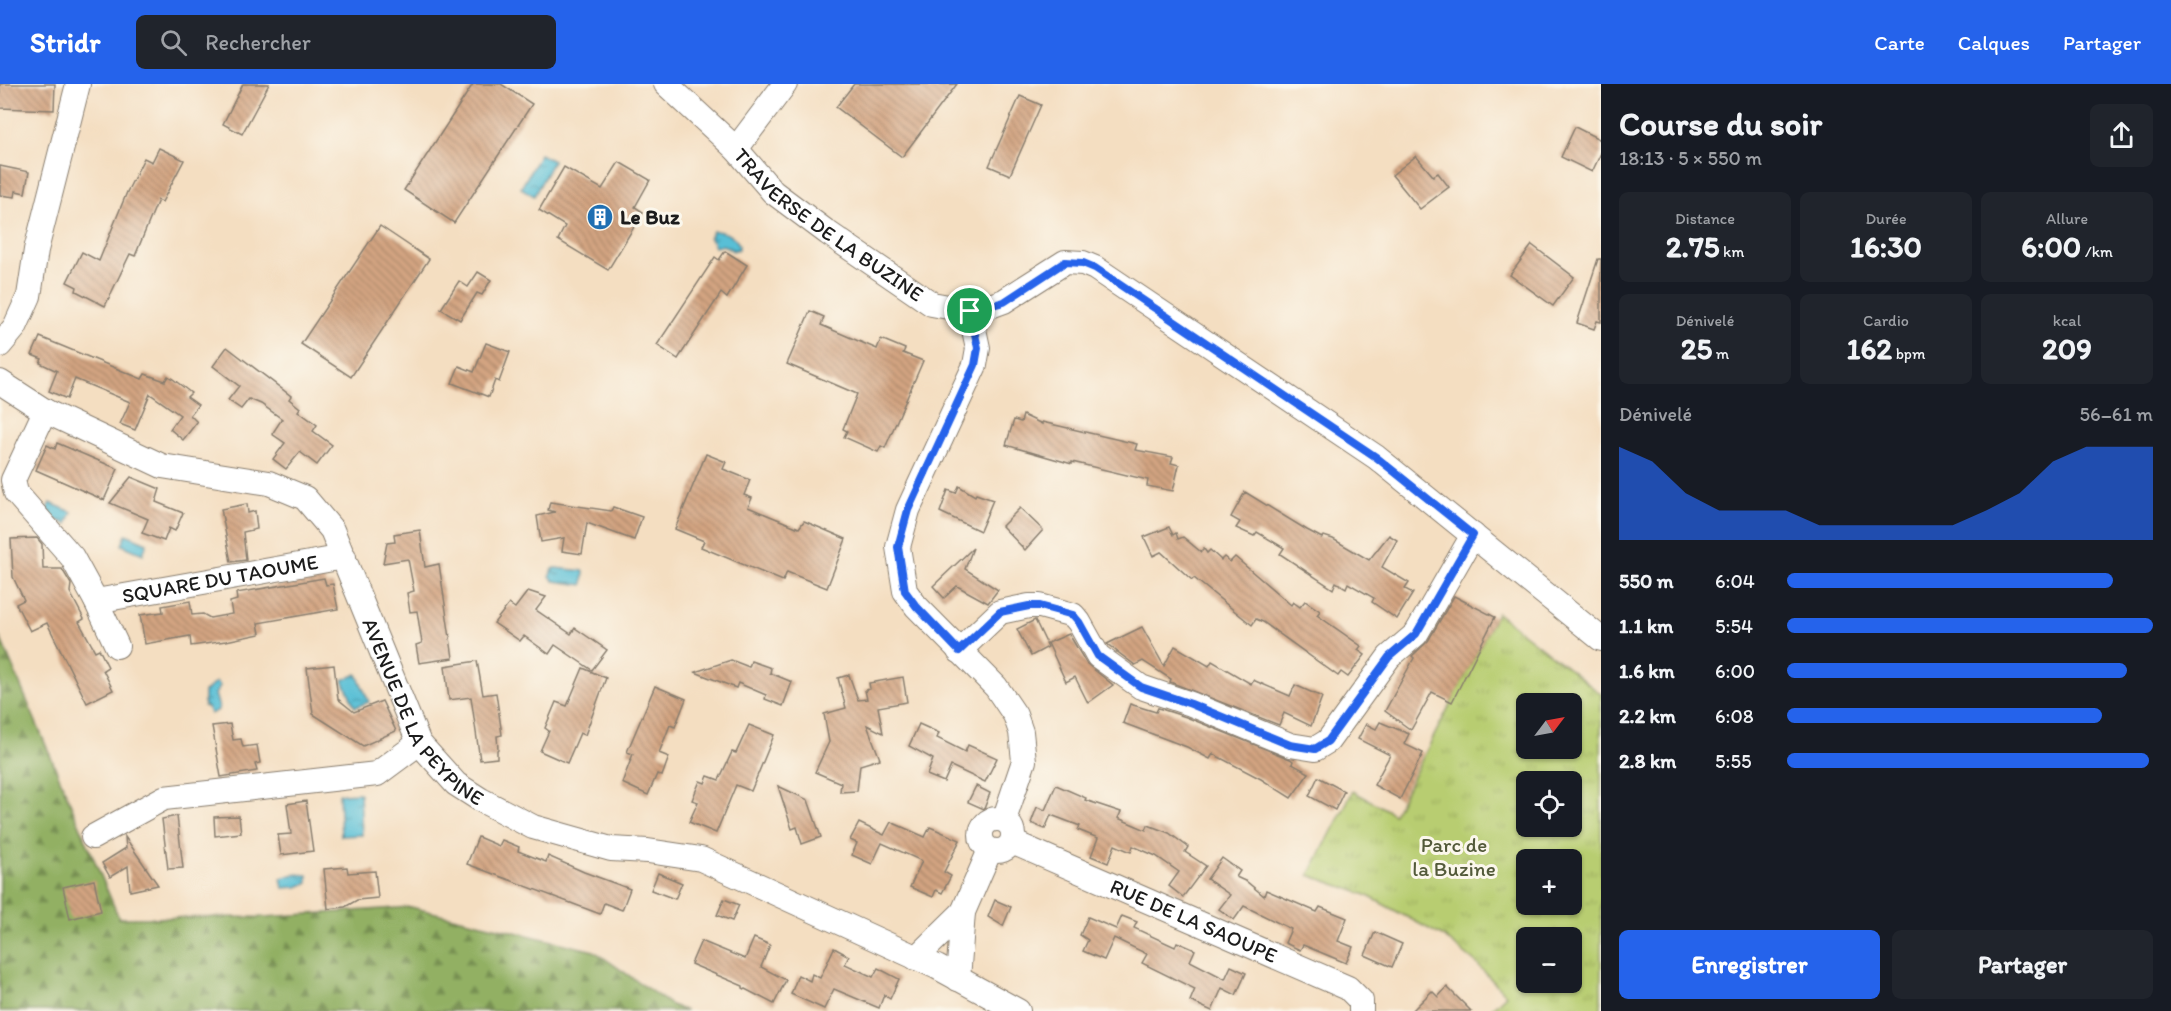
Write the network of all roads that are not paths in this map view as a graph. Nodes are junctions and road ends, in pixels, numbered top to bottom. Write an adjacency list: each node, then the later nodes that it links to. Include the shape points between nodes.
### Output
1 (78, 84): 6 (street, via 36,250 29,296 15,327)
2 (666, 84): 4 (street, TRAVERSE DE LA BUZINE)
3 (785, 84): 4 (street)
4 (736, 149): 5 (street, TRAVERSE DE LA BUZINE, via 773,192 828,233 932,304)
5 (970, 311): 9 (street, TRAVERSE DE LA BUZINE, via 1004,302 1065,262 1095,268 1376,457); 14 (street, via 978,348 975,365 908,510 898,547 905,591)
6 (0, 345)
7 (0, 382): 8 (street, AVENUE DE LA PEYPINE)
8 (45, 411): 10 (street, AVENUE DE LA PEYPINE, via 162,466 269,483 305,498 332,530); 11 (street, SQUARE DU TAOUME, via 13,480 16,493 72,557)
9 (1473, 535): 12 (street, TRAVERSE DE LA BUZINE); 14 (street, via 1416,634 1389,657 1328,741 1315,749 1290,745 1141,687 1098,656 1073,615 1040,606 1000,612)
10 (344, 557): 11 (street, SQUARE DU TAOUME); 15 (street, AVENUE DE LA PEYPINE)
11 (96, 601): 13 (street, SQUARE DU TAOUME)
12 (1601, 639)
13 (117, 646)
14 (959, 651): 17 (street, via 996,687 1015,715 1021,732 1024,761)
15 (418, 743): 16 (street, via 377,774 164,798); 19 (street, AVENUE DE LA PEYPINE, via 456,784 533,826 611,849 701,859)
16 (93, 837)
17 (1002, 838): 18 (street); 22 (street, RUE DE LA SAOUPE, via 1348,988 1361,1001)
18 (963, 912): 19 (street); 20 (street)
19 (926, 963): 20 (street)
20 (958, 979): 21 (street)
21 (1018, 1011)
22 (1361, 1011)

